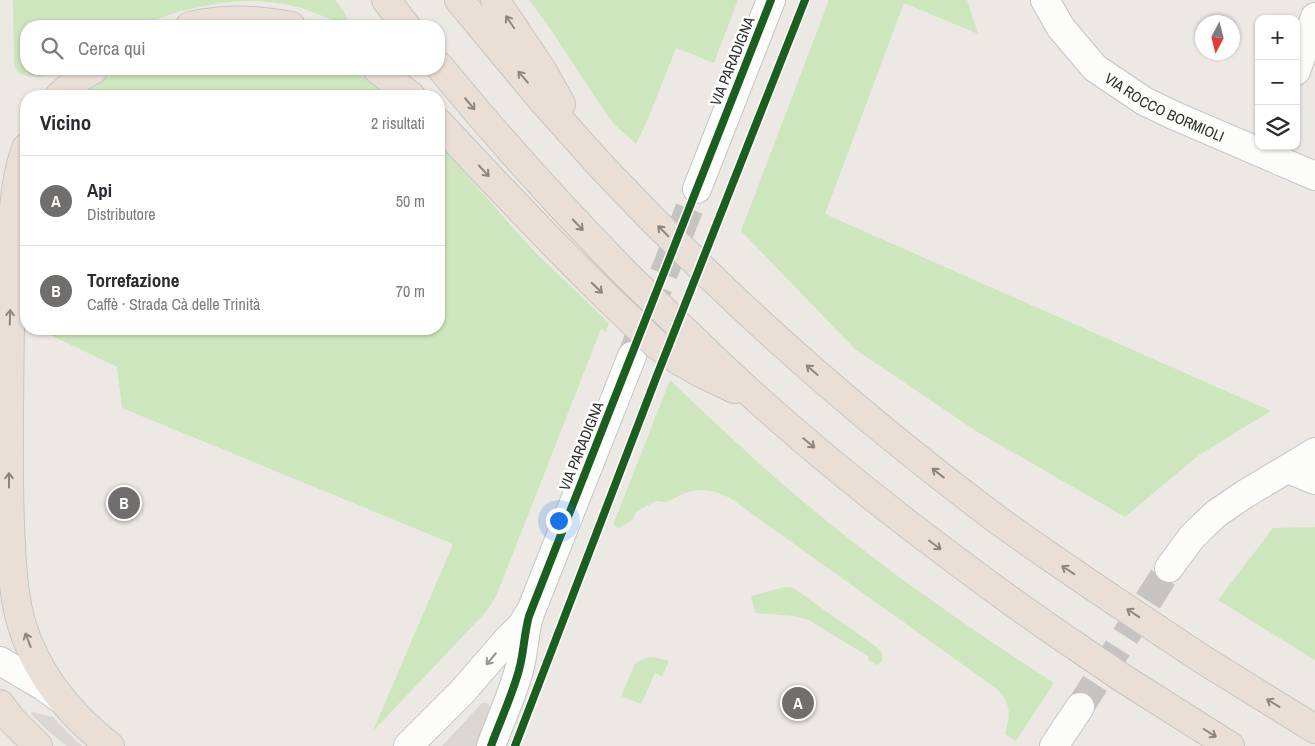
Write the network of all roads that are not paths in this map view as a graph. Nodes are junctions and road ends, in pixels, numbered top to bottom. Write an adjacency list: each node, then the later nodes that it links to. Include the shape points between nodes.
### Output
1 (386, 0): 9 (highway)
2 (459, 0): 18 (highway, one-way to 2, via 530,87)
3 (495, 0): 18 (highway, one-way to 3)
4 (771, 0): 21 (street, VIA PARADIGNA)
5 (1045, 0): 17 (street, VIA ROCCO BORMIOLI, via 1061,28 1095,68 1144,101 1173,115)
6 (1315, 16): 10 (street)
7 (219, 20): 8 (highway)
8 (250, 20)
9 (401, 20)
10 (1300, 60)
11 (445, 73): 23 (highway, one-way to 23, bridge, via 582,229)
12 (84, 75): 14 (highway)
13 (385, 75): 15 (highway)
14 (66, 90)
15 (403, 90)
16 (445, 129): 23 (highway, one-way to 23, bridge, via 581,272 657,345)
17 (1269, 151): 20 (street, VIA ROCCO BORMIOLI)
18 (601, 166): 35 (highway, one-way to 18, bridge, via 1109,597 990,514 915,456 754,318)
19 (20, 170): 32 (highway, one-way to 19, via 45,678 28,642 17,603 12,560 9,346 13,233)
20 (1315, 176)
21 (697, 189)
22 (632, 356): 28 (street, VIA PARADIGNA)
23 (772, 412): 30 (highway, one-way to 30, bridge, via 910,526)
24 (1315, 452): 25 (street)
25 (1288, 469): 26 (street); 27 (street, via 1210,519)
26 (1315, 480)
27 (1169, 568)
28 (532, 608): 38 (street, VIA PARADIGNA, one-way to 38, via 522,625 462,692); 39 (street, VIA PARADIGNA, via 518,673)
29 (0, 661): 32 (street, via 44,686)
30 (1124, 680): 41 (highway); 42 (highway, one-way to 42)
31 (0, 704): 36 (highway)
32 (68, 707): 37 (highway)
33 (1080, 707): 40 (street)
34 (0, 728): 36 (street, via 9,728)
35 (1315, 728)
36 (33, 741)
37 (110, 746)
38 (408, 746)
39 (490, 746)
40 (1054, 746)
41 (1193, 746)
42 (1230, 746)

